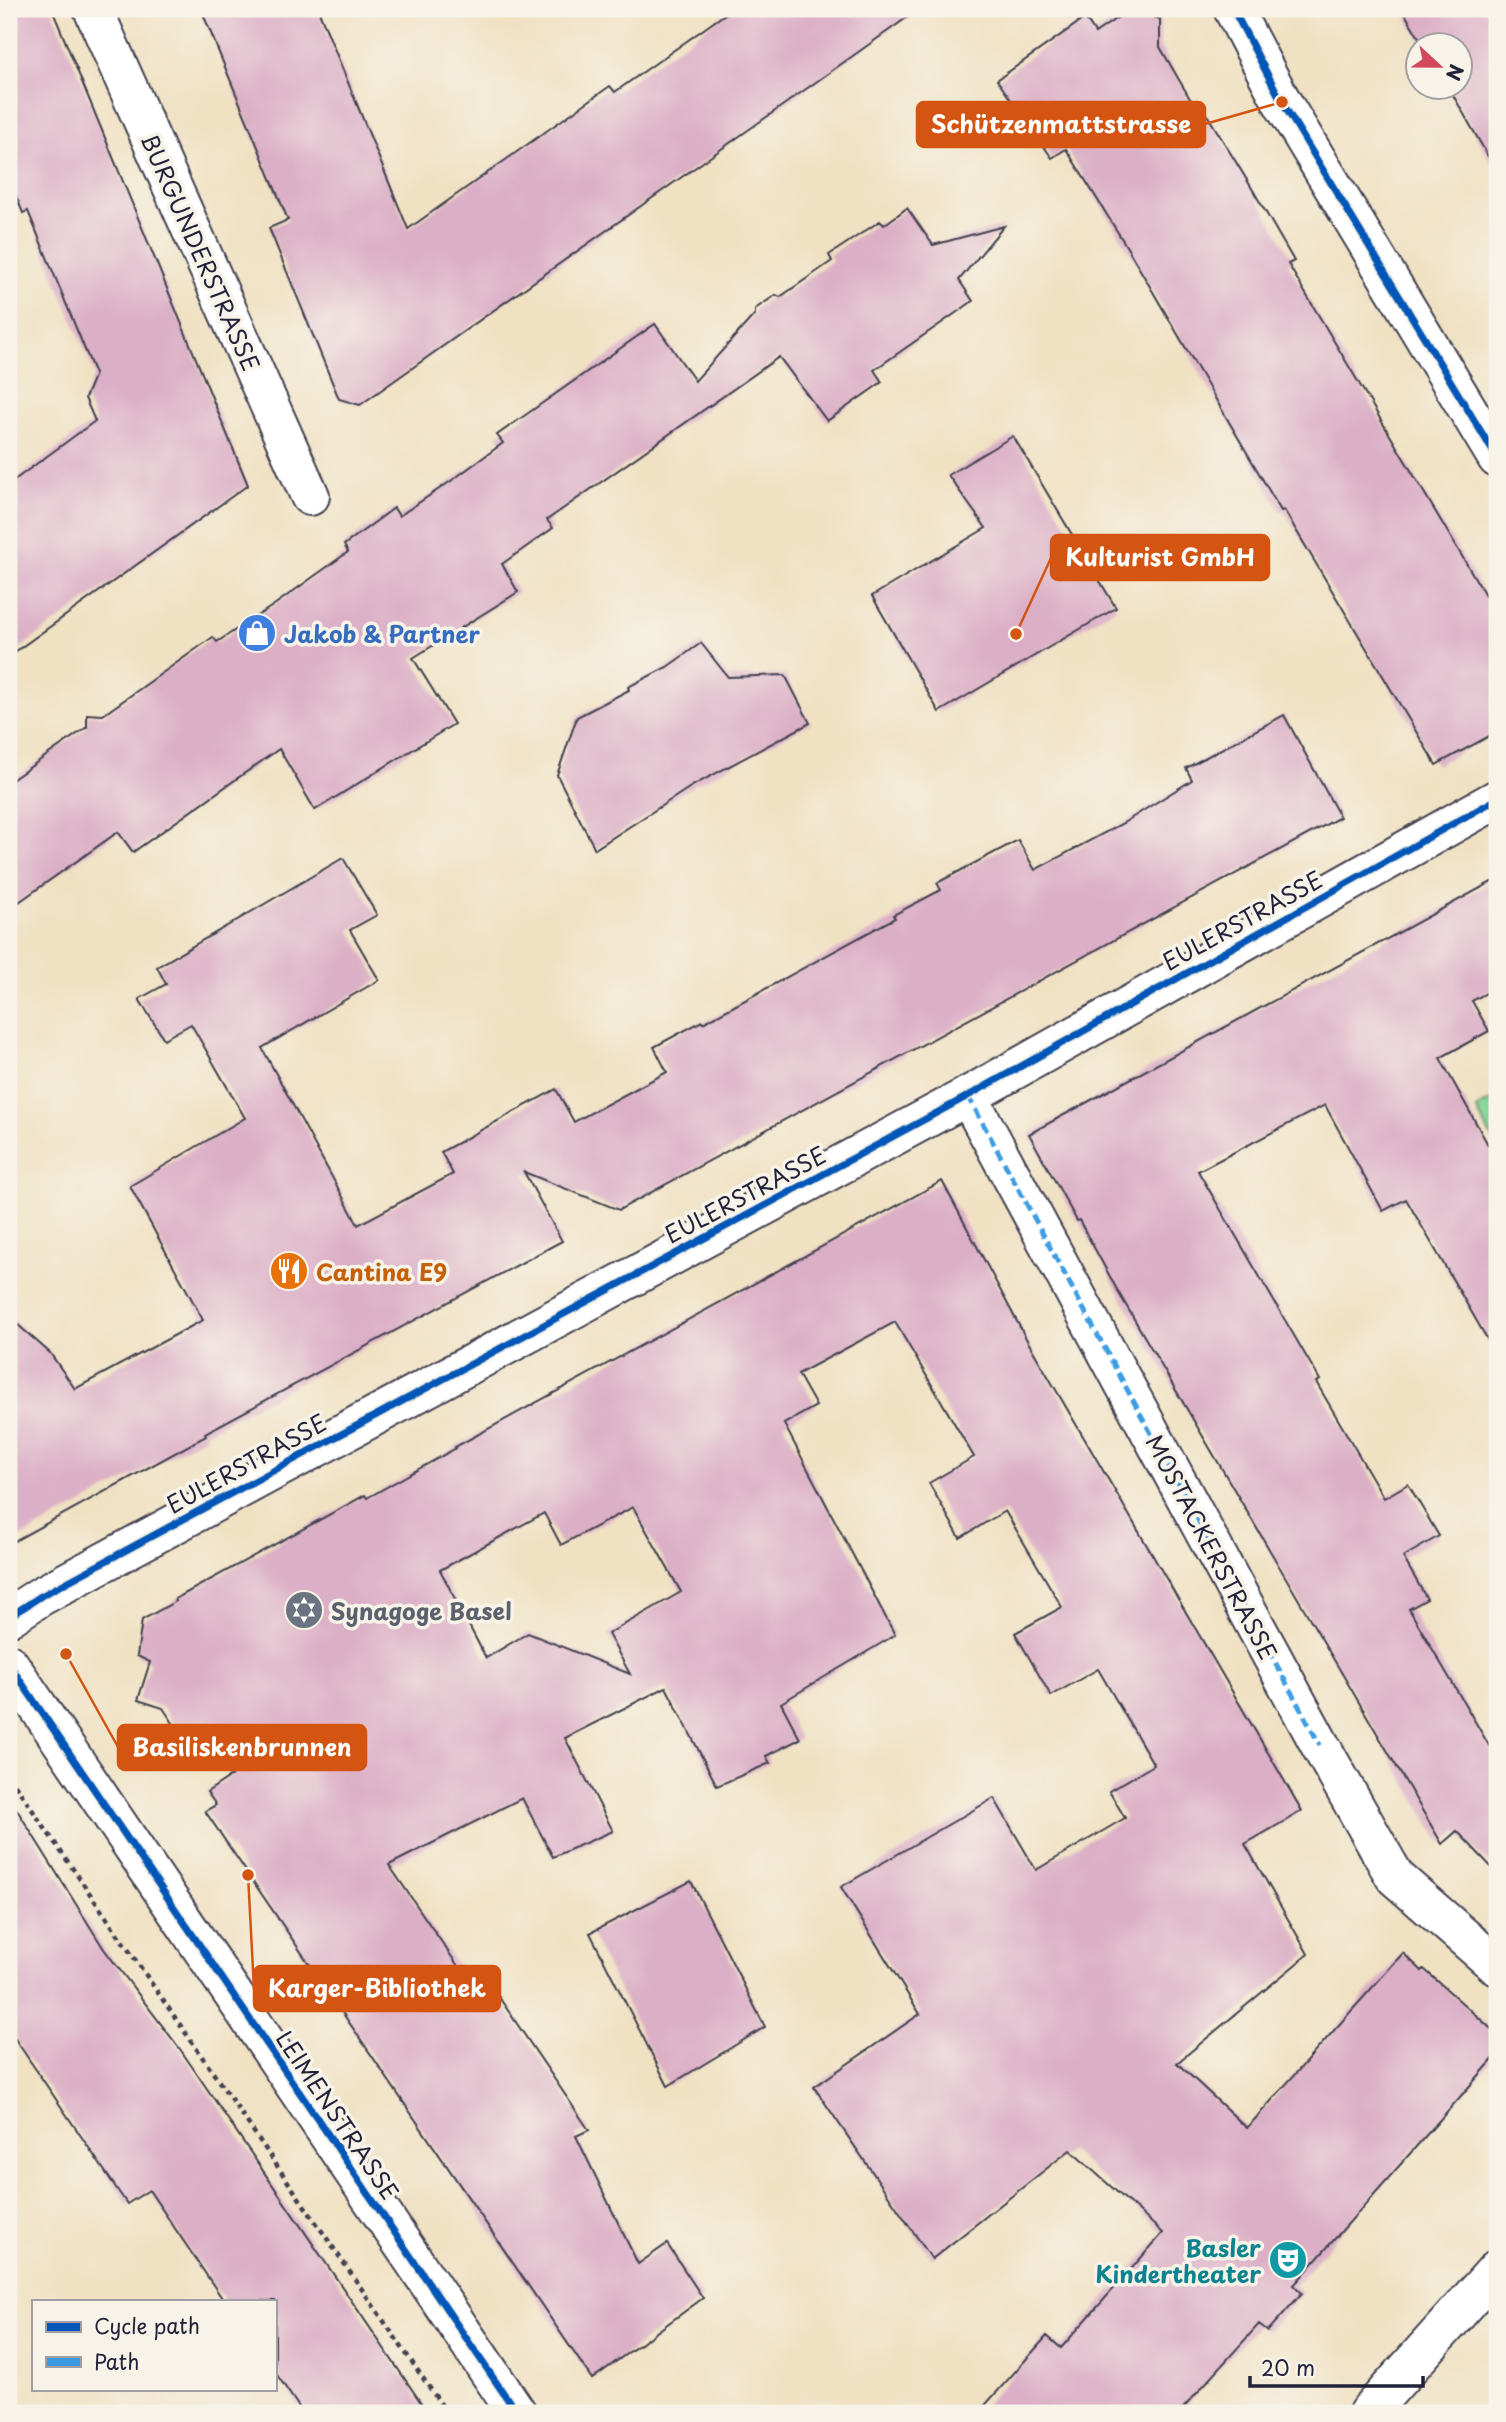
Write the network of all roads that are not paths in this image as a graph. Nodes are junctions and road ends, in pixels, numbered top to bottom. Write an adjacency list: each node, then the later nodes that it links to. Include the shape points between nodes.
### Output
1 (93, 9): 4 (street, BURGUNDERSTRASSE)
2 (1233, 9): 3 (street, via 1282,102)
3 (1497, 458)
4 (310, 496)
5 (1497, 799): 6 (street, EULERSTRASSE)
6 (968, 1096): 7 (street, EULERSTRASSE); 9 (street, MOSTACKERSTRASSE, via 1395,1877)
7 (9, 1617)
8 (9, 1664): 11 (street, LEIMENSTRASSE)
9 (1497, 1966)
10 (1497, 2269): 12 (street)
11 (517, 2413)
12 (1368, 2413)

